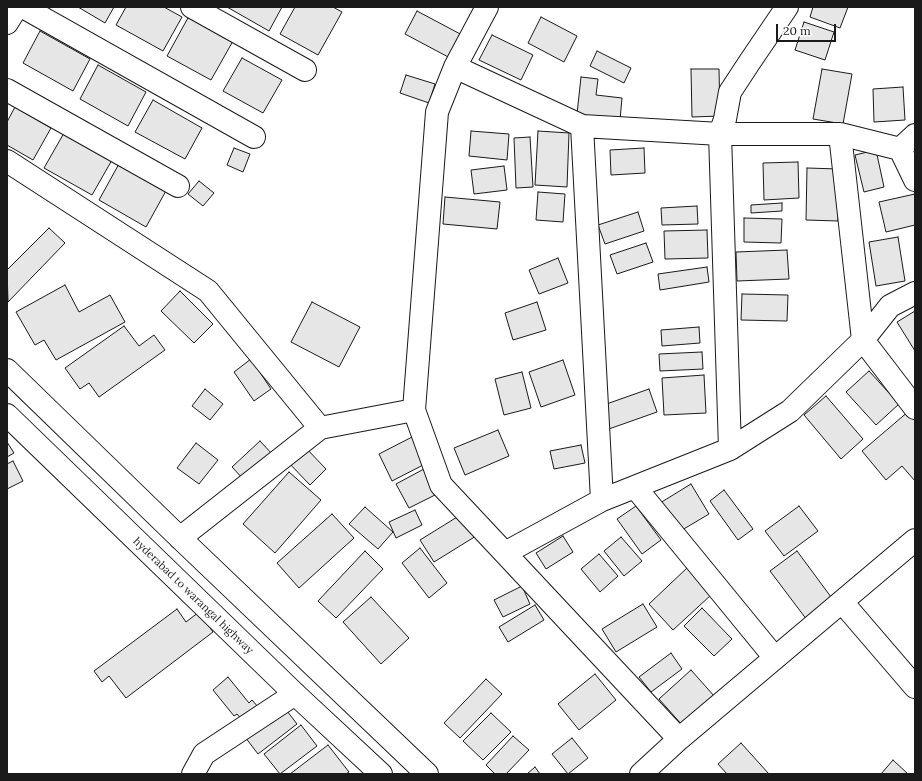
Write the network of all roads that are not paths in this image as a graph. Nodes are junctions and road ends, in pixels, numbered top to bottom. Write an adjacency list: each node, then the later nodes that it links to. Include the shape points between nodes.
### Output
1 (18, 7): 6 (street)
2 (23, 7): 13 (street)
3 (192, 7): 8 (street)
4 (487, 7): 7 (street)
5 (787, 7): 11 (street, via 730,92)
6 (7, 23)
7 (455, 67): 10 (street); 22 (street, via 437,112)
8 (305, 70)
9 (7, 90): 17 (street)
10 (582, 126): 11 (street); 27 (street)
11 (720, 134): 12 (street); 25 (street)
12 (840, 134): 14 (street); 19 (street)
13 (254, 137)
14 (907, 142): 16 (street)
15 (7, 161): 24 (street, via 208,291)
16 (915, 180)
17 (178, 186)
18 (915, 293): 19 (street, via 890,306)
19 (863, 340): 21 (street); 25 (street, via 790,411)
20 (7, 370): 28 (street)
21 (915, 408)
22 (414, 410): 24 (street); 30 (street, via 441,485)
23 (7, 415): 34 (street, hyderabad to warangal highway)
24 (320, 428): 28 (street)
25 (730, 449): 26 (street)
26 (635, 487): 27 (street); 32 (street)
27 (602, 500): 30 (street)
28 (180, 538): 38 (street)
29 (915, 540): 31 (street)
30 (504, 553): 35 (street)
31 (842, 602): 32 (street); 33 (street)
32 (775, 658): 35 (street)
33 (915, 687)
34 (295, 694): 36 (street, via 204,754); 37 (street, hyderabad to warangal highway)
35 (679, 739): 39 (street)
36 (193, 774)
37 (381, 774)
38 (427, 774)
39 (641, 774)

